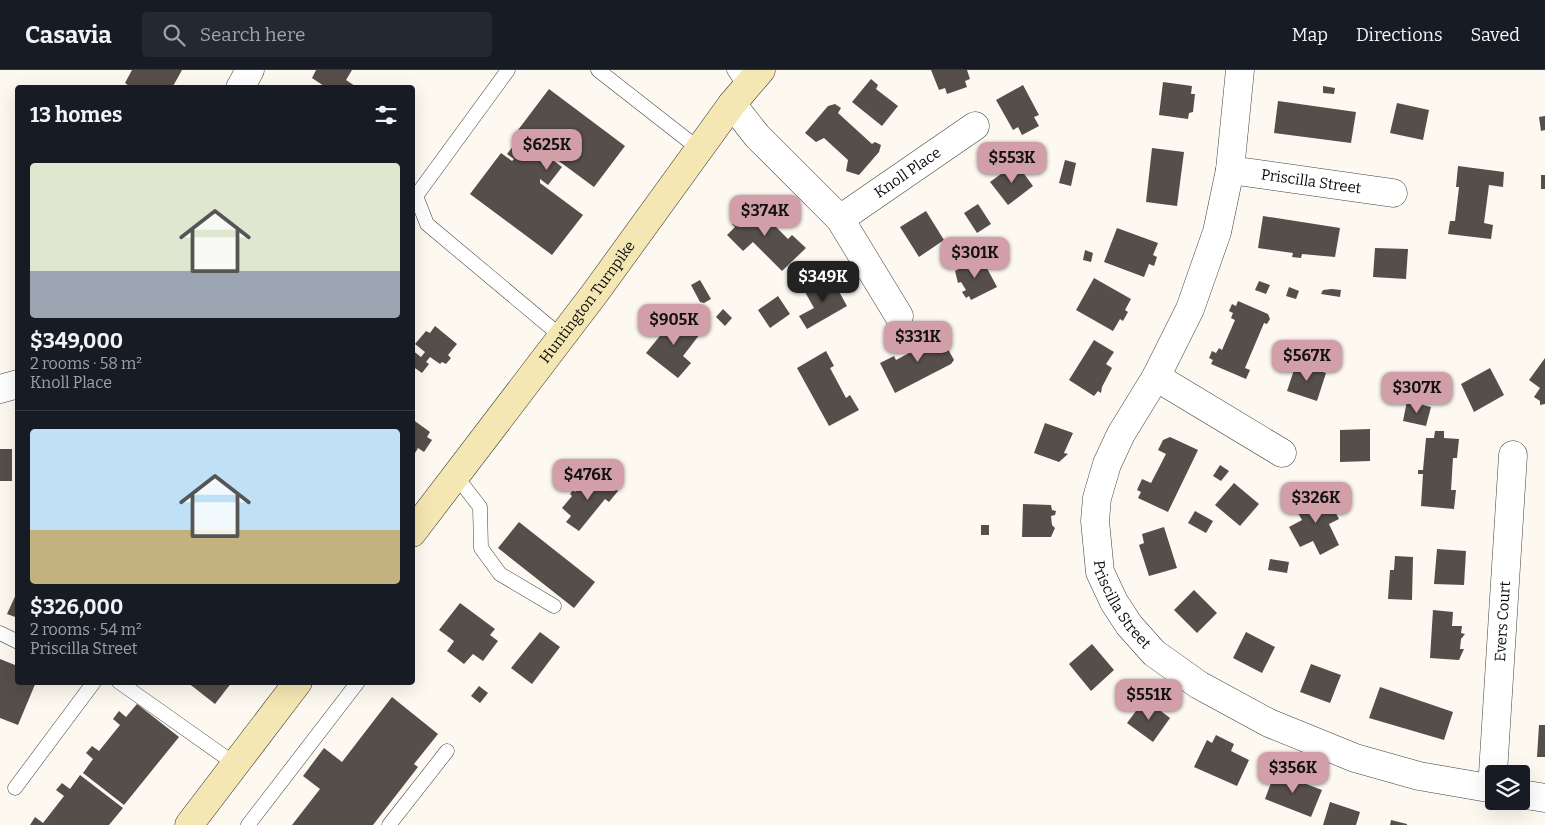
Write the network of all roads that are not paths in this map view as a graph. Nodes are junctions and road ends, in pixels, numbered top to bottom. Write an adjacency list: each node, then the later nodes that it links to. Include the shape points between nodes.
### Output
1 (250, 70): 6 (street)
2 (508, 70): 13 (lane, via 416,196 427,224)
3 (598, 70): 8 (lane)
4 (1240, 70): 9 (street, Priscilla Street)
5 (743, 83): 8 (main road, Huntington Turnpike); 11 (street, via 757,136)
6 (242, 85)
7 (975, 126): 11 (street, Knoll Place)
8 (700, 149): 13 (main road, Huntington Turnpike)
9 (1230, 170): 10 (street, Priscilla Street); 14 (street, Priscilla Street, via 1217,232 1190,309)
10 (1394, 193)
11 (840, 219): 12 (street)
12 (899, 316)
13 (562, 337): 19 (main road, Huntington Turnpike)
14 (1156, 377): 17 (street); 32 (street, Priscilla Street, via 1107,464 1097,498 1095,521 1100,572 1129,625 1154,653 1199,685 1269,723 1355,758 1419,776)
15 (15, 385): 16 (street)
16 (0, 389)
17 (1282, 452)
18 (1513, 455): 30 (street, Evers Court)
19 (456, 476): 20 (main road, Huntington Turnpike); 21 (lane, via 480,507 481,548 500,574)
20 (415, 529)
21 (554, 606)
22 (0, 633): 23 (lane)
23 (15, 640)
24 (92, 685): 31 (lane)
25 (123, 685): 29 (lane)
26 (296, 685): 29 (main road)
27 (356, 685): 36 (lane)
28 (447, 751): 37 (lane)
29 (235, 764): 35 (main road)
30 (1494, 765)
31 (16, 788)
32 (1485, 788)
33 (1530, 796): 34 (street)
34 (1545, 798)
35 (188, 825)
36 (248, 825)
37 (389, 825)

